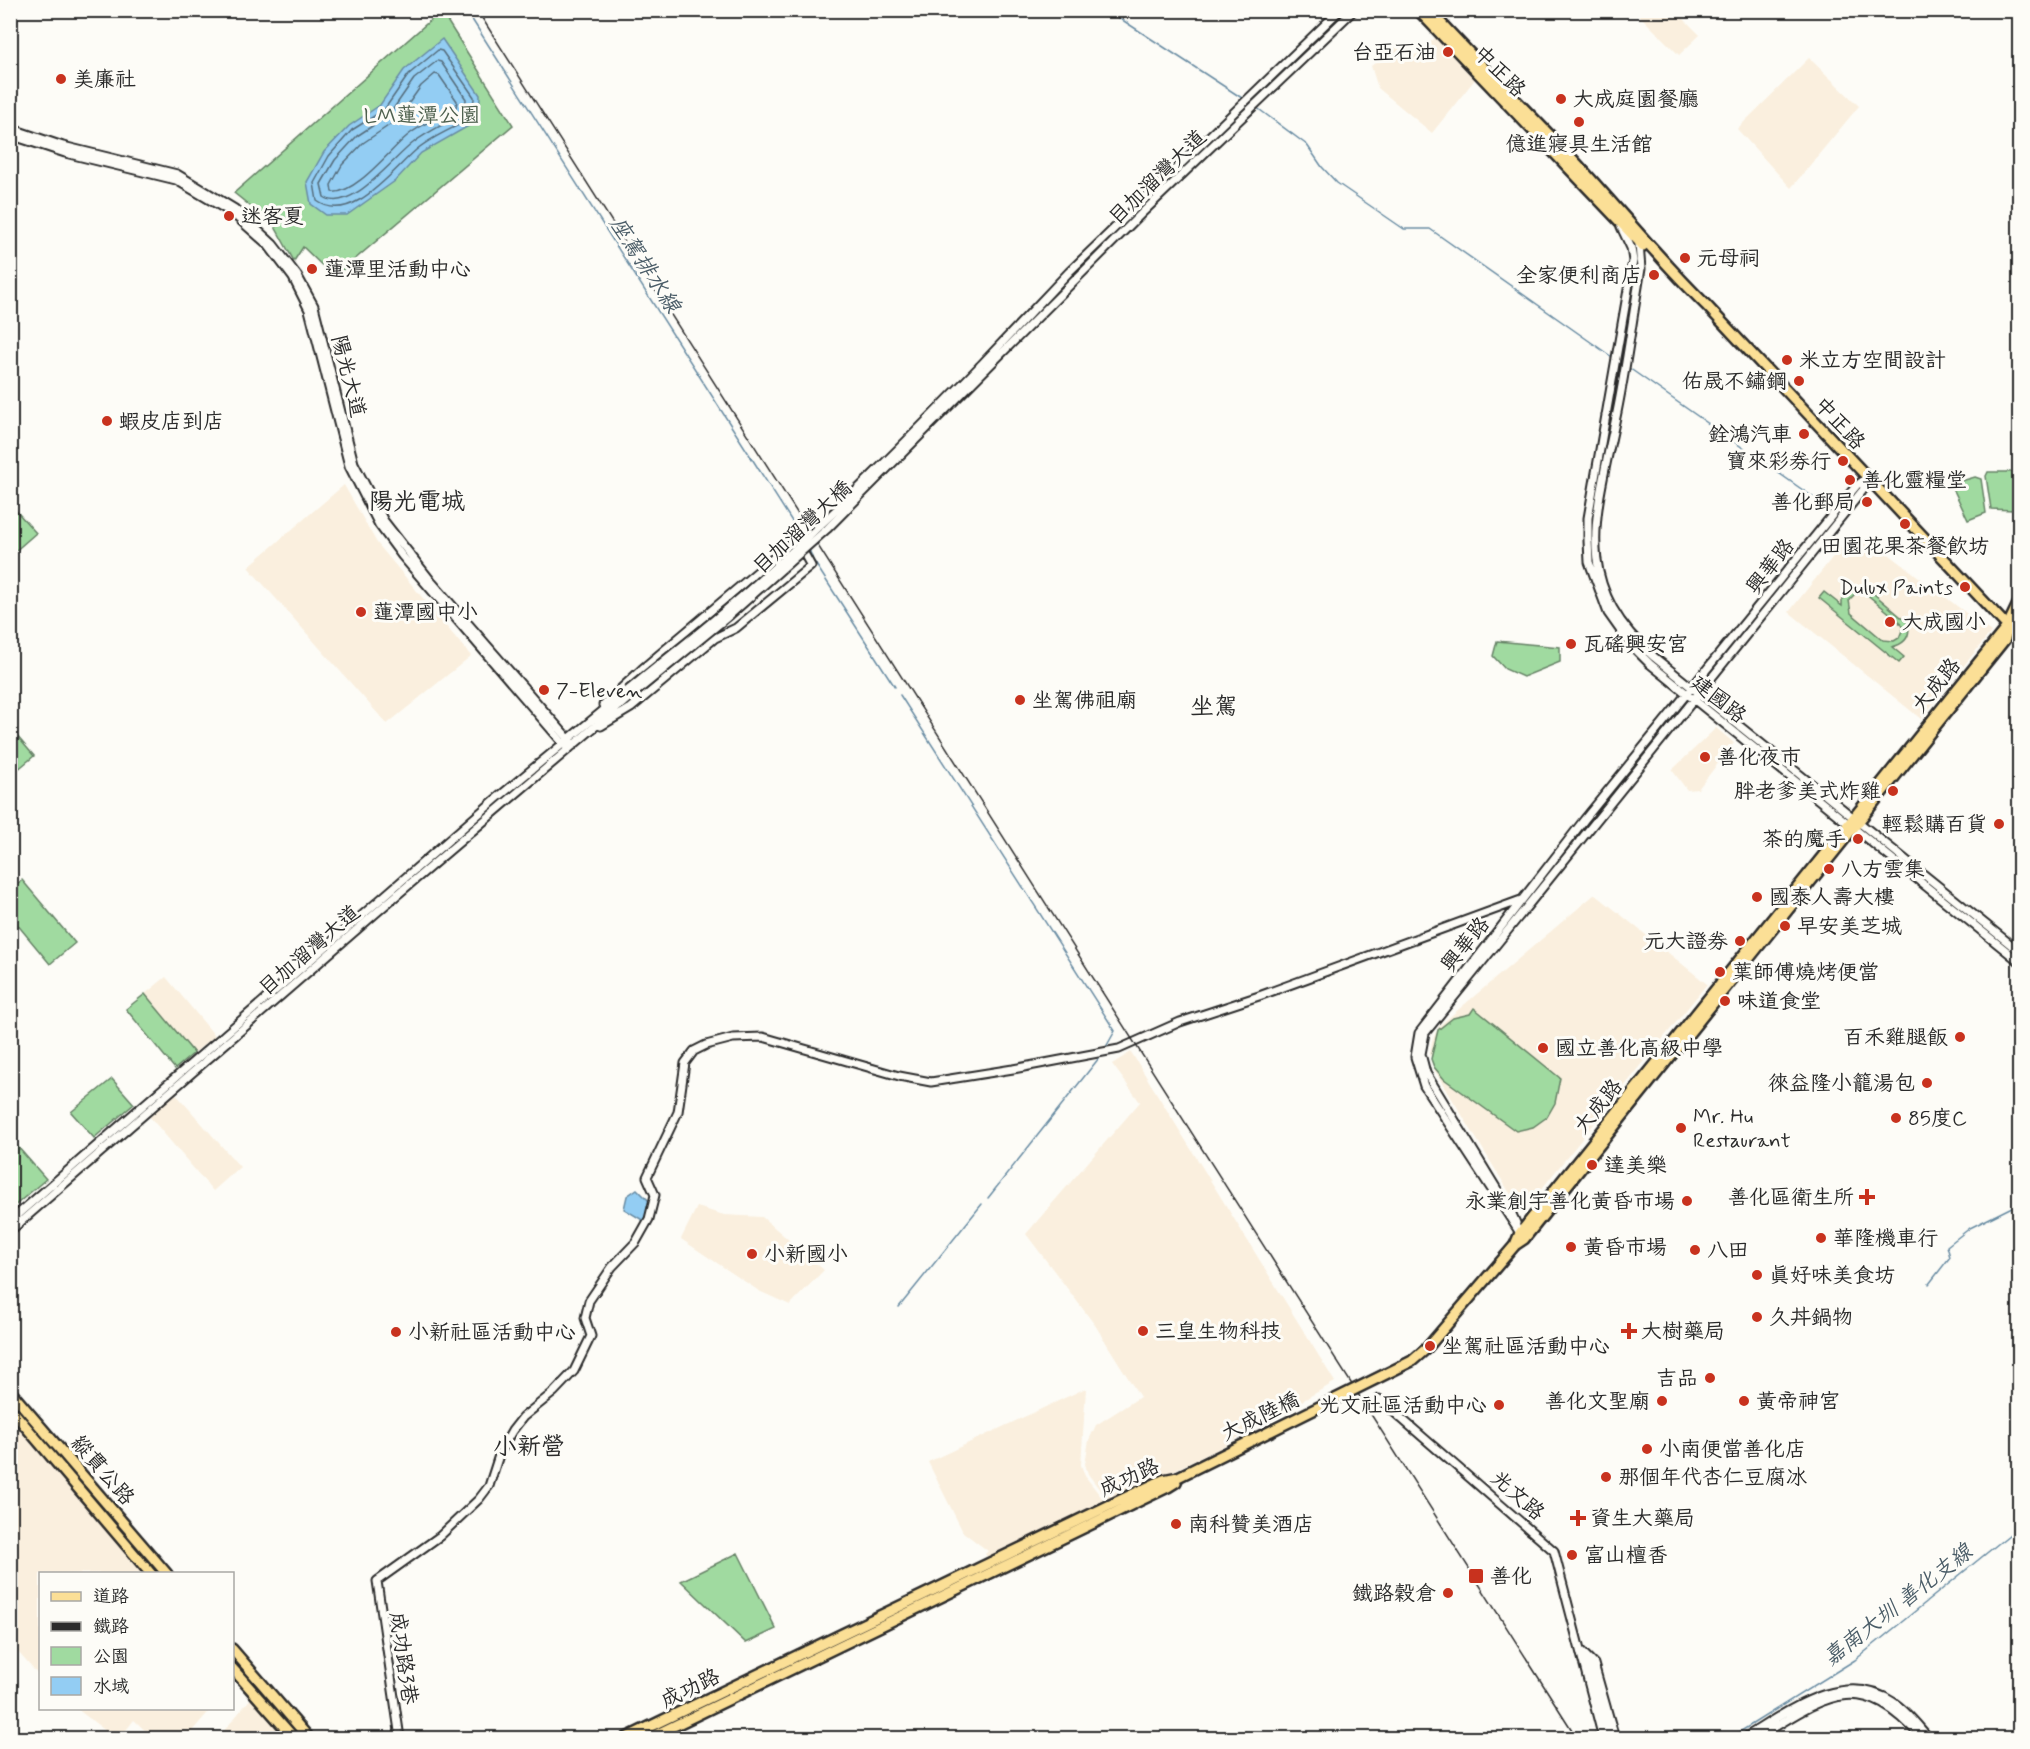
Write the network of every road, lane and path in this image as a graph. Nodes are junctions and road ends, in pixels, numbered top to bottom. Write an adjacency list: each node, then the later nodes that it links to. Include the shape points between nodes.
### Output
1 (1340, 10): 10 (street, 目加溜灣大道, via 1069,272)
2 (1354, 10): 10 (street, 目加溜灣大道)
3 (1418, 10): 7 (main road, 中正路)
4 (1429, 10): 7 (main road, 中正路)
5 (10, 128): 19 (street, 陽光大道, via 63,146 177,174 236,209 273,244 314,306 354,463 384,520)
6 (10, 135): 19 (street, 陽光大道, via 64,153 176,180 232,213 268,245 293,278 309,310 349,466 379,525)
7 (1621, 218): 8 (main road, 中正路); 9 (main road, 中正路); 16 (street, 建國路, via 1633,261 1588,518 1589,562 1602,601 1623,635 1640,655)
8 (1639, 243): 9 (main road, 中正路); 16 (street, 建國路, via 1642,262 1595,516 1597,560 1609,599 1632,636)
9 (1659, 258): 11 (main road, 中正路)
10 (983, 368): 15 (street, 目加溜灣大橋, bridge, via 849,499)
11 (1867, 478): 13 (main road, 中正路); 16 (street, 興華路, via 1857,484)
12 (2019, 600): 13 (main road, 大成路)
13 (2007, 627): 14 (main road, 中正路); 20 (main road, 大成路)
14 (2019, 640)
15 (629, 694): 17 (street, 目加溜灣大道); 18 (street, 目加溜灣大道)
16 (1693, 694): 20 (street, 建國路); 21 (street, 興華路); 26 (street, 興華路, via 1425,1033 1421,1054 1426,1073)
17 (579, 729): 18 (street, via 642,669 796,539 811,566 631,708); 19 (street, 目加溜灣大道)
18 (583, 736): 19 (street, 目加溜灣大道)
19 (568, 744): 24 (street, 目加溜灣大道); 25 (street, 目加溜灣大道)
20 (1854, 822): 22 (street, 建國路); 23 (street, 建國路); 26 (main road, 大成路)
21 (1521, 900): 26 (street, 興華路, via 1424,1023 1415,1050 1424,1086); 40 (street, 成功路3巷, via 1180,1022 1119,1049 1013,1069 931,1082 760,1037 733,1038 700,1047 685,1063 678,1112 648,1175 647,1183 655,1195 649,1219 636,1242 612,1267 586,1305 585,1318 591,1336 581,1360 561,1385 516,1426 500,1452 489,1486 473,1506 431,1543 377,1581)
22 (2019, 952)
23 (2019, 962)
24 (10, 1221)
25 (10, 1231)
26 (1522, 1236): 27 (main road, 大成路)
27 (1515, 1245): 31 (main road, 大成陸橋, bridge, via 1412,1361)
28 (10, 1391): 33 (main road, 縱貫公路)
29 (1379, 1399): 35 (street, 光文路, via 1549,1544 1559,1564)
30 (10, 1408): 32 (main road, 縱貫公路)
31 (1178, 1477): 41 (main road, 成功路, via 1110,1505); 42 (main road, 成功路, via 1168,1487)
32 (149, 1572)
33 (165, 1572)
34 (234, 1651): 39 (main road)
35 (1581, 1651): 36 (street); 43 (street, via 1579,1669); 45 (street, via 1594,1664)
36 (1586, 1666): 43 (street); 44 (street)
37 (234, 1670): 38 (main road)
38 (294, 1738)
39 (309, 1738)
40 (400, 1738)
41 (626, 1738)
42 (649, 1738)
43 (1601, 1738)
44 (1610, 1738)
45 (1615, 1738)
46 (1744, 1738): 49 (street, via 1819,1696 1850,1690 1868,1692 1895,1703)
47 (1757, 1738): 48 (street, via 1833,1697 1869,1697 1899,1714)
48 (1922, 1738)
49 (1929, 1738)

